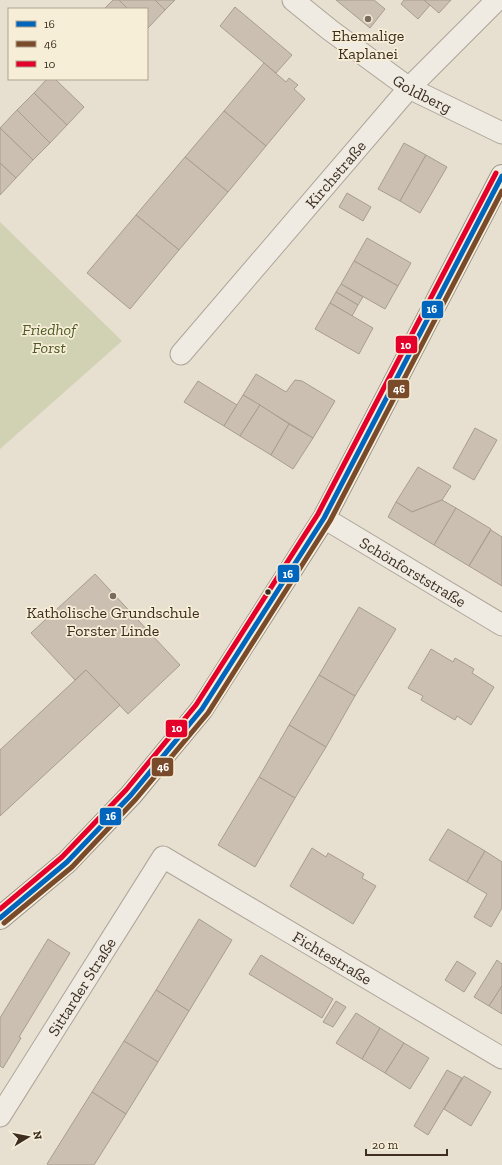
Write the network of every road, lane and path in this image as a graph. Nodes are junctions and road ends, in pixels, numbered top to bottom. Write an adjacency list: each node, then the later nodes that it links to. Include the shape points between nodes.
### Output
1 (293, 0): 3 (street, Goldberg)
2 (497, 0): 3 (street, Kirchstraße)
3 (409, 88): 4 (street, Goldberg); 6 (street, Kirchstraße)
4 (502, 133)
5 (502, 176): 7 (main road)
6 (181, 354)
7 (324, 518): 8 (street, Schönforststraße); 10 (main road, via 202,709 131,794 67,862)
8 (502, 625)
9 (163, 856): 11 (street, Fichtestraße); 12 (street, Sittarder Straße)
10 (0, 918)
11 (502, 1058)
12 (0, 1116)

